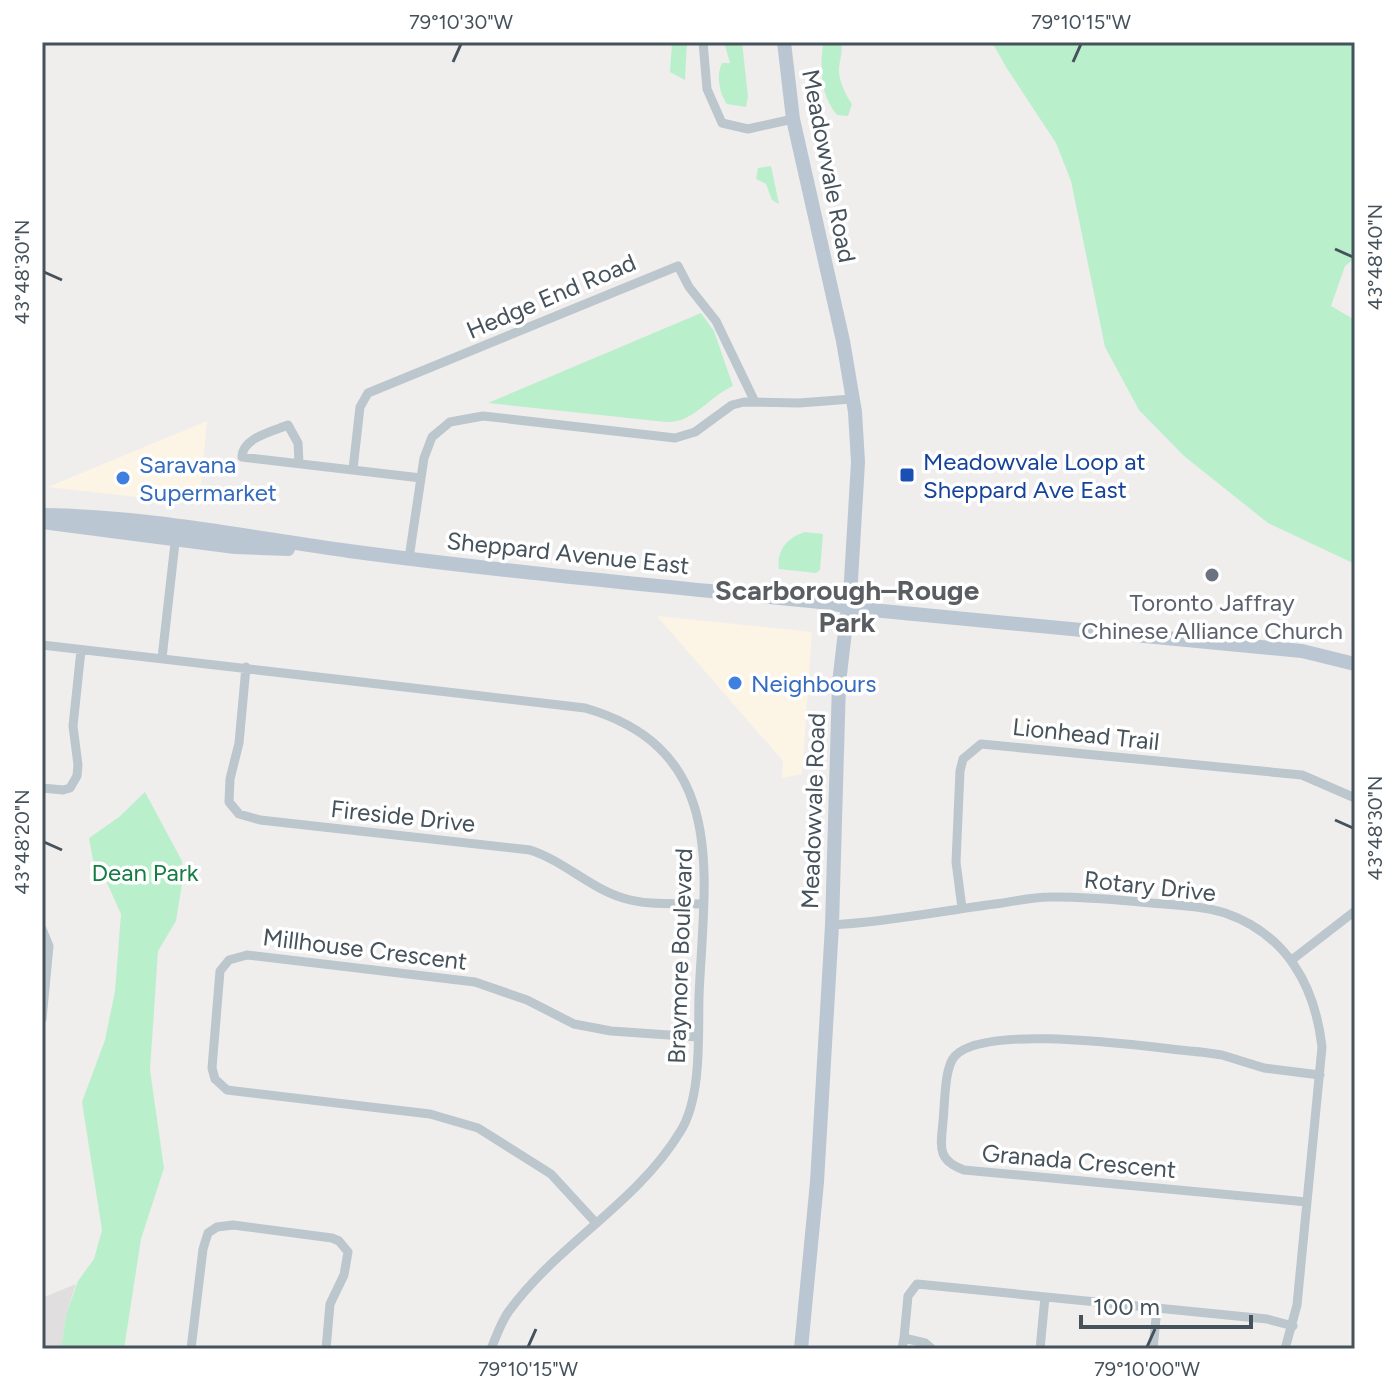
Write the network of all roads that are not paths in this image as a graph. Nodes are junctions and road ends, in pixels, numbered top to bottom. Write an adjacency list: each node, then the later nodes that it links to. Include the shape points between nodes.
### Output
1 (703, 42): 3 (street, via 707,89 722,123 748,129)
2 (784, 42): 3 (main road, Meadowvale Road)
3 (793, 119): 4 (main road, Meadowvale Road)
4 (852, 399): 5 (street); 15 (main road, Meadowvale Road, via 858,462)
5 (755, 402): 7 (street, Hedge End Road, via 716,321 678,266 368,393 360,407); 8 (street, via 732,405 695,432 675,438 467,417 450,422 432,437)
6 (299, 463): 6 (street, via 298,443 288,425 242,450 242,457); 7 (street)
7 (353, 469): 8 (street)
8 (421, 478): 14 (street)
9 (42, 515): 11 (main road, Sheppard Avenue East)
10 (42, 522): 12 (main road, Sheppard Avenue East)
11 (177, 524): 12 (street); 13 (main road, Sheppard Avenue East)
12 (176, 540): 13 (main road, Sheppard Avenue East); 18 (street)
13 (347, 550): 14 (main road, Sheppard Avenue East)
14 (409, 558): 15 (main road, Sheppard Avenue East)
15 (847, 607): 19 (main road, Sheppard Avenue East, via 1292,650); 26 (main road, Meadowvale Road, via 839,690)
16 (42, 645): 17 (street, Braymore Boulevard)
17 (81, 650): 18 (street, Braymore Boulevard); 21 (street, via 73,726 77,776 70,788)
18 (162, 658): 20 (street, Braymore Boulevard)
19 (1355, 664)
20 (246, 667): 23 (street, Braymore Boulevard, via 551,702 614,717 669,758 692,796 705,852); 23 (street, Fireside Drive, via 229,788 229,802 239,814 530,850 619,897)
21 (42, 788)
22 (1355, 798): 24 (street, Lionhead Trail, via 1302,775 981,744 963,759 960,771 956,862)
23 (703, 904): 30 (street, Braymore Boulevard)
24 (962, 908): 26 (street, Rotary Drive); 28 (street, Rotary Drive, via 1047,897 1195,907 1254,927)
25 (1355, 911): 28 (street)
26 (832, 925): 41 (main road, Meadowvale Road)
27 (42, 929): 29 (street, via 49,946)
28 (1293, 959): 31 (street, Rotary Drive, via 1319,1018)
29 (42, 1019)
30 (698, 1037): 33 (street, Braymore Boulevard, via 696,1083 683,1129 656,1167); 33 (street, Millhouse Crescent, via 574,1024 475,982 247,955 229,960 220,971 212,1068 227,1090 430,1114 478,1128 551,1174)
31 (1320, 1075): 32 (street, Rotary Drive); 32 (street, Granada Crescent, via 1201,1052 1045,1038 966,1048 952,1058 947,1080 941,1151 951,1165 964,1170)
32 (1307, 1202): 36 (street, Rotary Drive)
33 (596, 1223): 40 (street, Braymore Boulevard, via 507,1313)
34 (1045, 1297): 35 (street); 37 (street, via 917,1284 908,1296); 44 (street)
35 (1157, 1308): 36 (street); 45 (street)
36 (1293, 1326): 46 (street, Rotary Drive)
37 (904, 1338): 42 (street); 43 (street)
38 (191, 1349): 39 (street, via 208,1233 233,1225 332,1238 348,1252 330,1304)
39 (326, 1349)
40 (491, 1349)
41 (801, 1349)
42 (902, 1349)
43 (932, 1349)
44 (1040, 1349)
45 (1153, 1349)
46 (1285, 1349)

